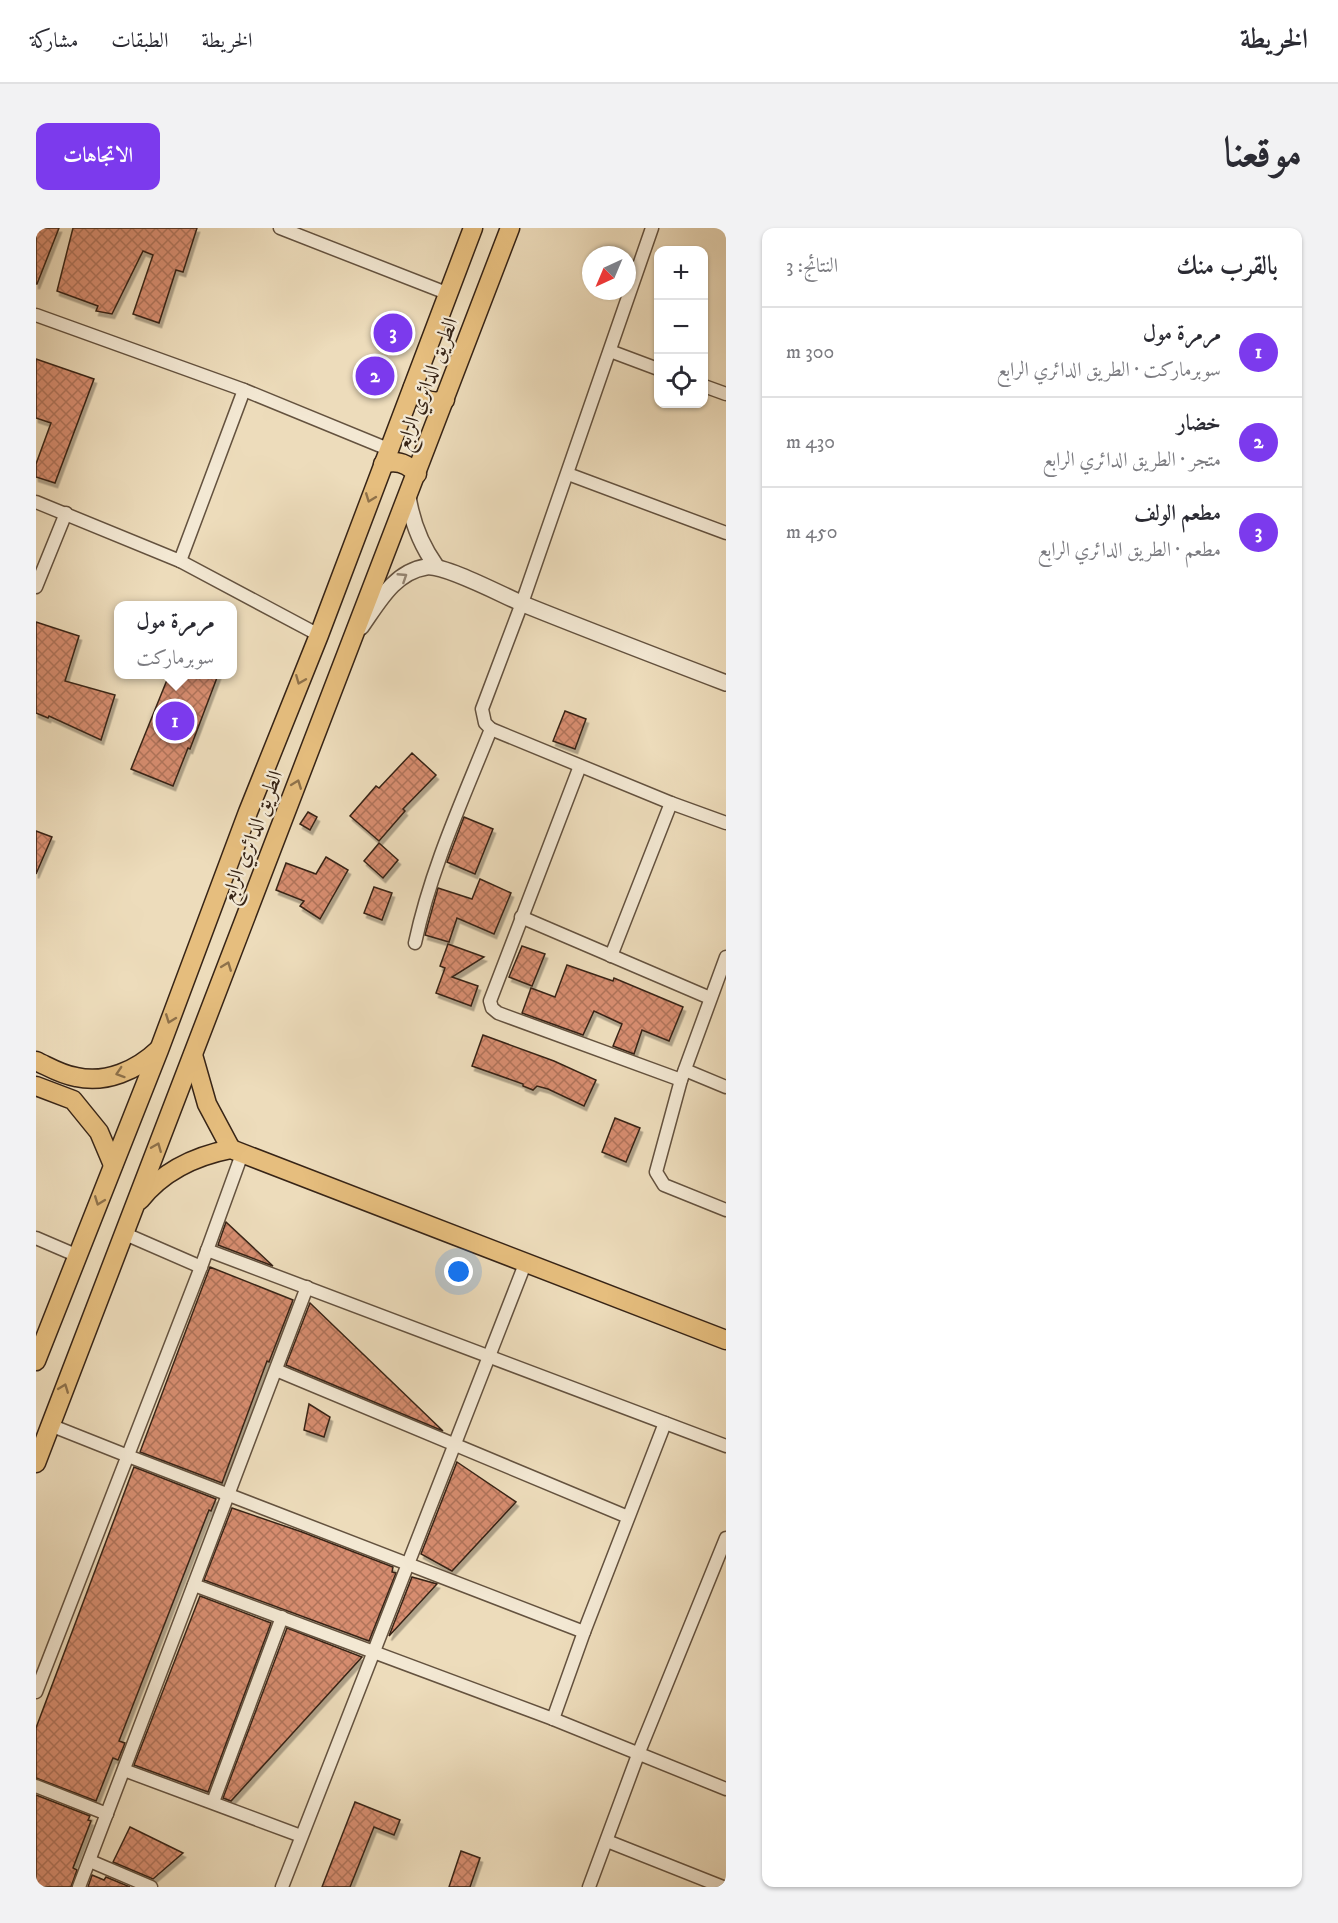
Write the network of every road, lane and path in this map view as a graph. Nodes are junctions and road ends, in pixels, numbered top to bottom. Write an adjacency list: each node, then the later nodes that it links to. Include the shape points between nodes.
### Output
1 (280, 228): 5 (street)
2 (473, 228): 5 (main road, الطريق الدائري الرابع)
3 (510, 228): 13 (main road, الطريق الدائري الرابع)
4 (652, 228): 7 (street)
5 (449, 294): 9 (main road, الطريق الدائري الرابع)
6 (36, 315): 11 (street)
7 (610, 351): 8 (street); 16 (street)
8 (654, 368)
9 (412, 387): 13 (main road, via 427,401); 14 (main road, الطريق الدائري الرابع)
10 (708, 387): 12 (street)
11 (244, 390): 14 (street); 21 (street)
12 (726, 394)
13 (445, 400): 15 (main road, الطريق الدائري الرابع)
14 (386, 456): 15 (main road, via 389,462 402,463); 25 (main road, الطريق الدائري الرابع, one-way to 25)
15 (417, 474): 17 (main road, الطريق الدائري الرابع)
16 (568, 474): 20 (street); 24 (street)
17 (408, 496): 22 (street, via 420,540); 26 (main road, الطريق الدائري الرابع)
18 (36, 502): 19 (street)
19 (66, 513): 21 (street); 23 (street)
20 (726, 532)
21 (180, 561): 25 (street)
22 (436, 566): 24 (street); 26 (street, one-way to 22, via 397,580 414,570)
23 (36, 587)
24 (522, 603): 27 (street); 28 (street, via 482,709 485,723)
25 (319, 635): 37 (main road, الطريق الدائري الرابع, one-way to 37)
26 (354, 637): 38 (main road, الطريق الدائري الرابع, one-way to 26)
27 (726, 683)
28 (491, 729): 29 (street); 33 (street, via 432,876)
29 (580, 766): 30 (street); 32 (street)
30 (671, 803): 31 (street); 34 (street)
31 (726, 823)
32 (521, 917): 34 (street); 40 (street, via 490,1000 492,1008)
33 (415, 942)
34 (611, 956): 36 (street)
35 (726, 957): 36 (street)
36 (710, 998): 40 (street)
37 (159, 1050): 39 (main road, one-way to 39, via 131,1070 97,1078 74,1077); 44 (main road, الطريق الدائري الرابع)
38 (193, 1055): 43 (main road, via 207,1104); 45 (main road, الطريق الدائري الرابع, one-way to 38)
39 (36, 1061)
40 (683, 1075): 42 (street); 46 (street, via 656,1172 664,1185)
41 (36, 1086): 44 (main road, via 73,1100 99,1132)
42 (726, 1087)
43 (236, 1151): 45 (main road, via 193,1160 175,1169); 49 (street); 51 (main road)
44 (113, 1165): 50 (main road, الطريق الدائري الرابع, one-way to 50)
45 (132, 1209): 47 (main road, الطريق الدائري الرابع)
46 (726, 1210)
47 (123, 1233): 52 (street); 59 (main road, الطريق الدائري الرابع, one-way to 47)
48 (36, 1238): 50 (street)
49 (207, 1250): 52 (street); 53 (street)
50 (78, 1256): 56 (main road, الطريق الدائري الرابع)
51 (525, 1264): 54 (main road); 55 (street)
52 (201, 1267): 62 (street)
53 (307, 1287): 55 (street); 57 (street)
54 (726, 1340)
55 (488, 1356): 58 (street); 60 (street)
56 (36, 1361)
57 (276, 1370): 60 (street); 64 (street)
58 (665, 1423): 61 (street); 65 (street)
59 (50, 1425): 62 (street); 63 (main road, الطريق الدائري الرابع)
60 (454, 1445): 65 (street); 67 (street)
61 (726, 1446)
62 (128, 1456): 64 (street); 72 (street)
63 (36, 1462)
64 (227, 1493): 67 (street); 68 (street)
65 (628, 1517): 70 (street)
66 (726, 1538): 74 (street)
67 (406, 1564): 70 (street); 71 (street)
68 (195, 1585): 69 (street); 75 (street)
69 (282, 1617): 71 (street); 78 (street)
70 (584, 1632): 73 (street)
71 (373, 1652): 73 (street); 80 (street)
72 (36, 1692)
73 (553, 1719): 74 (street)
74 (639, 1752): 77 (street); 81 (street)
75 (124, 1770): 78 (street); 79 (street)
76 (36, 1786): 79 (street)
77 (726, 1789)
78 (213, 1802): 80 (street)
79 (107, 1814): 82 (street)
80 (301, 1836): 85 (street)
81 (607, 1841): 86 (street); 87 (street)
82 (90, 1861): 83 (street); 84 (street)
83 (79, 1887)
84 (152, 1887)
85 (282, 1887)
86 (590, 1887)
87 (723, 1887)

